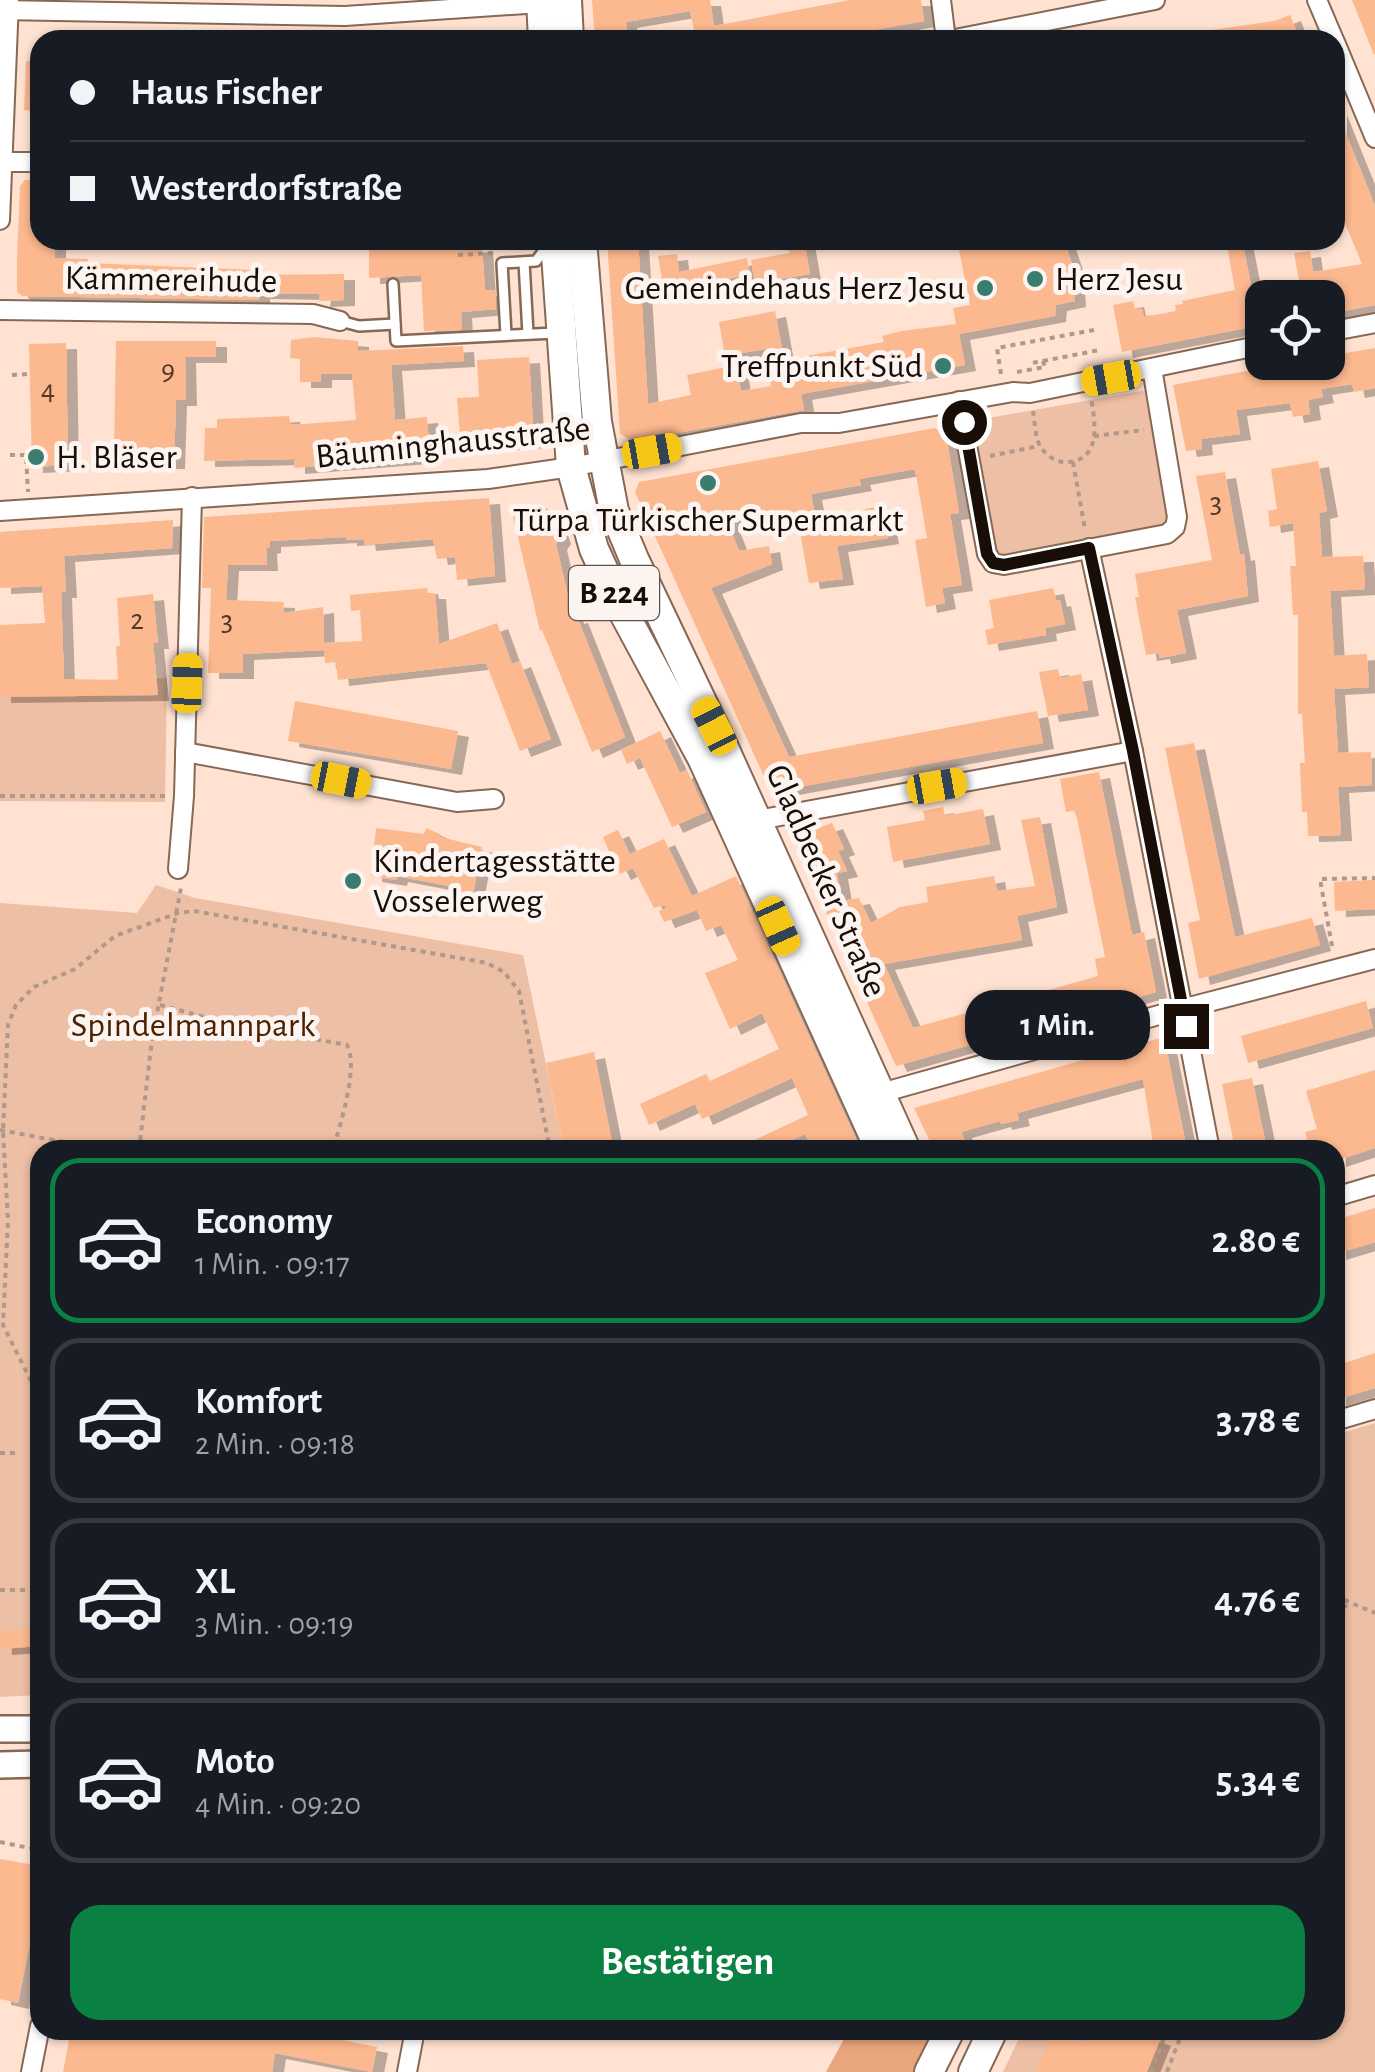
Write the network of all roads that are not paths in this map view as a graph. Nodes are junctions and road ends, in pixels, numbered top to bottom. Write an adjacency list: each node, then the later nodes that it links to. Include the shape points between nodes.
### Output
1 (941, 0): 9 (street)
2 (1154, 0): 5 (street)
3 (1317, 0): 11 (street)
4 (549, 1): 6 (street, via 345,16); 7 (main road); 8 (main road)
5 (1146, 1): 10 (street)
6 (6, 7): 14 (street)
7 (545, 30)
8 (564, 30)
9 (946, 30)
10 (999, 30)
11 (1329, 30)
12 (1345, 67): 13 (street)
13 (1375, 138)
14 (1, 162): 15 (street); 16 (street)
15 (30, 162)
16 (0, 220)
17 (545, 250): 20 (lane, via 536,261)
18 (554, 250): 27 (main road, Gladbecker Straße / B 224)
19 (583, 250): 33 (main road, Gladbecker Straße / B 224)
20 (524, 262): 28 (lane); 29 (lane, via 502,263)
21 (393, 284): 25 (lane)
22 (0, 310): 23 (street, Kämmereihude, via 313,314)
23 (340, 321): 25 (lane)
24 (1375, 323): 26 (street)
25 (395, 324): 29 (lane, via 396,342)
26 (1345, 329)
27 (559, 332): 28 (lane); 34 (main road, Gladbecker Straße / B 224)
28 (528, 334): 29 (lane)
29 (506, 335)
30 (1245, 349): 31 (street, Bäuminghausstraße)
31 (1152, 368): 32 (street, Bäuminghausstraße); 37 (street, via 1175,528)
32 (959, 401): 33 (street, Bäuminghausstraße); 37 (street, via 993,563)
33 (602, 462): 34 (street, Bäuminghausstraße); 41 (main road, Gladbecker Straße / B 224, via 634,560)
34 (571, 467): 35 (street, Bäuminghausstraße, via 488,479); 46 (main road, Gladbecker Straße / B 224, via 607,577 702,758)
35 (192, 497): 36 (street, Bäuminghausstraße); 39 (street)
36 (0, 511)
37 (1089, 548): 38 (street)
38 (1133, 751): 41 (street); 44 (street)
39 (185, 752): 40 (street, via 457,802); 42 (street)
40 (494, 799)
41 (758, 820): 45 (main road, Gladbecker Straße / B 224)
42 (178, 870)
43 (1375, 959): 44 (street)
44 (1182, 1008): 45 (street); 48 (street)
45 (881, 1093): 47 (main road, Gladbecker Straße / B 224)
46 (875, 1140)
47 (902, 1140)
48 (1208, 1140)
49 (1375, 1184): 50 (street)
50 (1345, 1194)
51 (1375, 1409): 52 (street)
52 (1345, 1419)
53 (30, 1728): 54 (main road)
54 (0, 1729)
55 (30, 1764): 56 (main road)
56 (0, 1765)
57 (37, 2040): 61 (street)
58 (408, 2040): 62 (street)
59 (945, 2040): 63 (main road)
60 (988, 2040): 64 (main road)
61 (31, 2072)
62 (406, 2072)
63 (929, 2072)
64 (973, 2072)

